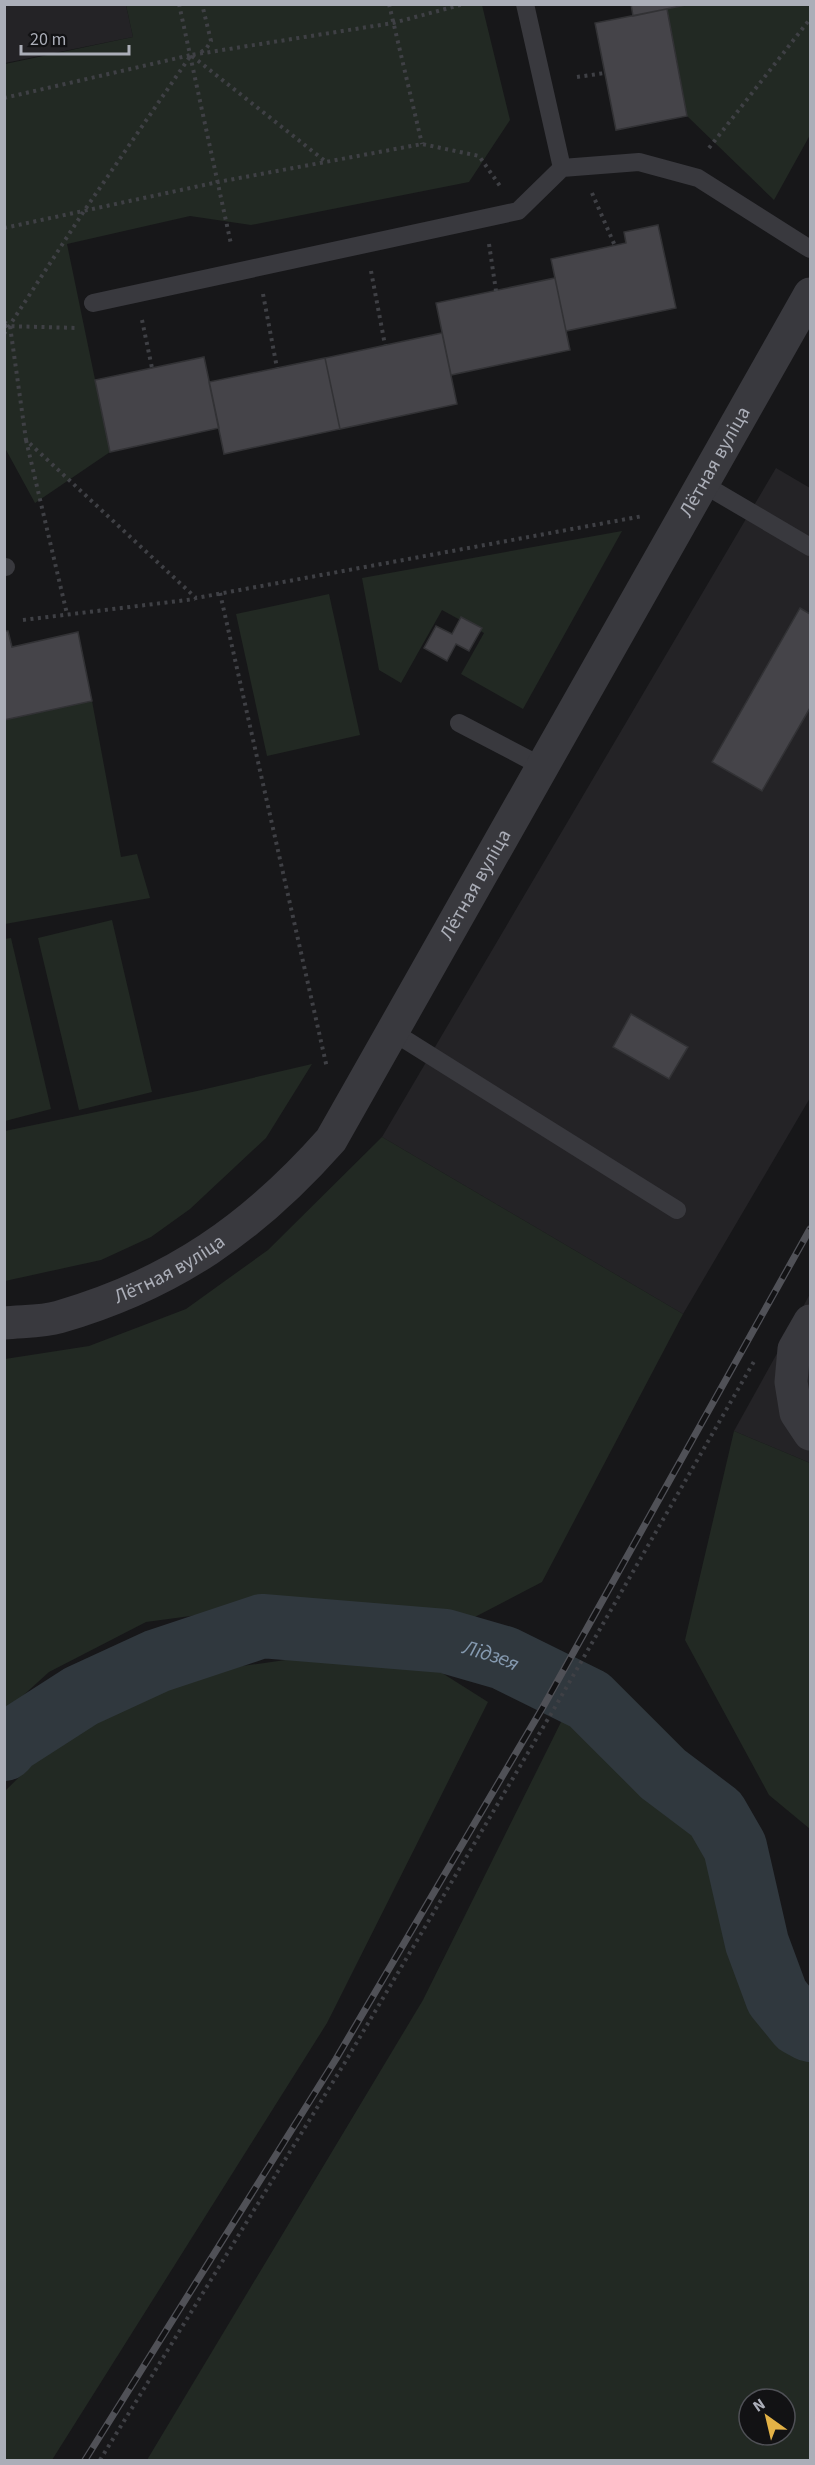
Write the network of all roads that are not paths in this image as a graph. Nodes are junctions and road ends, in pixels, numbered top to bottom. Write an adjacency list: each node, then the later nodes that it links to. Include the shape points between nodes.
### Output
1 (525, 4): 2 (lane)
2 (562, 168): 3 (lane, via 639,162 698,178); 5 (lane, via 518,211)
3 (810, 249)
4 (810, 294): 6 (street, Лётная вуліца)
5 (93, 303)
6 (703, 484): 7 (lane); 9 (street, Лётная вуліца)
7 (810, 547)
8 (459, 723): 9 (lane)
9 (543, 767): 10 (street, Лётная вуліца)
10 (393, 1032): 11 (lane); 13 (street, Лётная вуліца, via 331,1140 270,1203 225,1239 187,1265 133,1292 57,1318)
11 (677, 1210)
12 (810, 1321): 14 (street, via 795,1349 791,1382 796,1413)
13 (4, 1323)
14 (810, 1434)

